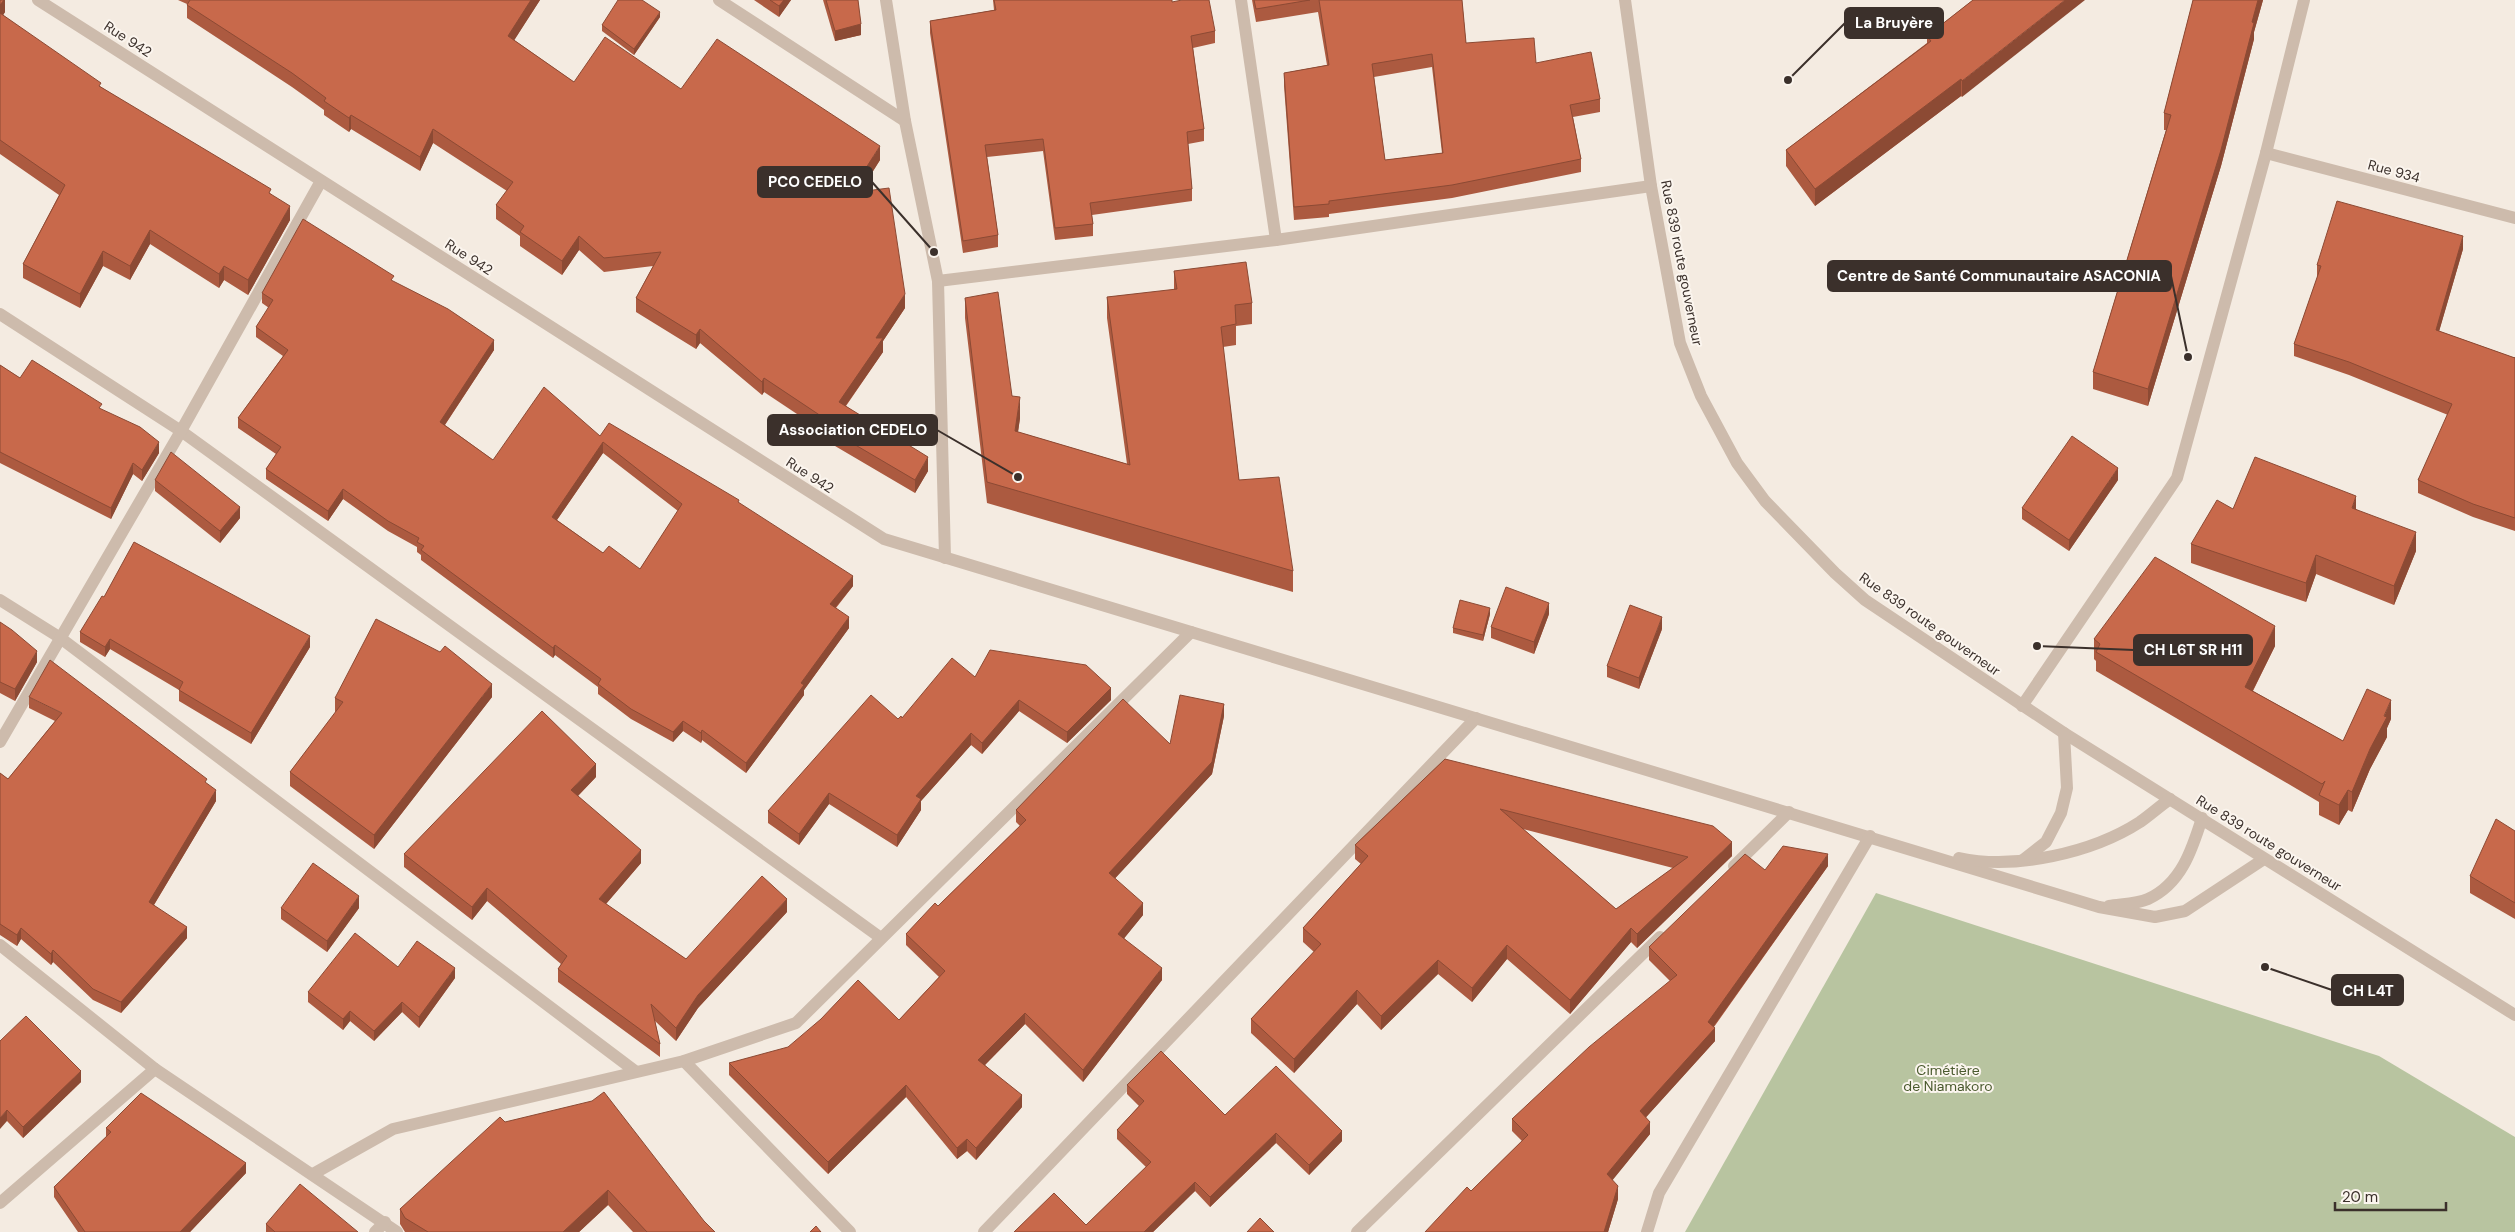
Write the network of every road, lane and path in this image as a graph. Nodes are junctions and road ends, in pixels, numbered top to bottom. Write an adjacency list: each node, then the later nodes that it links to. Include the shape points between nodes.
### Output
1 (38, 0): 9 (street, Rue 942)
2 (719, 0): 7 (street)
3 (886, 0): 7 (street)
4 (1241, 0): 12 (street)
5 (1624, 0): 10 (street, Rue 839 route gouverneur)
6 (2304, 0): 8 (street)
7 (905, 121): 13 (street)
8 (2266, 154): 11 (street, Rue 934); 20 (street, via 2177,478)
9 (322, 181): 15 (street); 16 (street, Rue 942, via 884,540)
10 (1651, 186): 12 (street); 20 (street, Rue 839 route gouverneur, via 1680,343 1701,396 1737,463 1765,502 1865,600)
11 (2515, 218)
12 (1276, 240): 13 (street)
13 (938, 281): 16 (street)
14 (0, 314): 15 (street)
15 (181, 431): 19 (street); 34 (street)
16 (945, 558): 18 (street, Rue 942)
17 (0, 600): 19 (street)
18 (1191, 632): 21 (street, Rue 942); 34 (street)
19 (59, 637): 23 (street); 39 (street)
20 (2022, 706): 22 (street, Rue 839 route gouverneur)
21 (1476, 718): 25 (street, Rue 942); 46 (street)
22 (2064, 733): 24 (street, Rue 839 route gouverneur); 30 (street, via 2067,788 2061,813 2046,842)
23 (0, 742)
24 (2170, 799): 26 (street, Rue 839 route gouverneur); 30 (street, via 2119,832 2065,854)
25 (1789, 812): 27 (street, Rue 942); 31 (street)
26 (2202, 818): 29 (street, Rue 839 route gouverneur); 32 (street, via 2191,854 2169,886 2147,900)
27 (1870, 836): 28 (street, Rue 942); 48 (street, via 1659,1193)
28 (1896, 844): 30 (street, via 1981,863); 32 (street)
29 (2264, 859): 32 (street, via 2185,911 2155,917); 36 (street, Rue 839 route gouverneur)
30 (2023, 860)
31 (1725, 874)
32 (2100, 907)
33 (1669, 929): 47 (street)
34 (881, 938): 37 (street, via 796,1023)
35 (0, 945): 38 (street)
36 (2515, 1015)
37 (684, 1061): 39 (street); 45 (street)
38 (155, 1069): 40 (street); 41 (street)
39 (635, 1071): 40 (street, via 393,1129)
40 (313, 1174): 42 (street)
41 (0, 1203)
42 (384, 1222): 43 (street); 44 (street)
43 (375, 1232)
44 (397, 1232)
45 (850, 1232)
46 (984, 1232)
47 (1357, 1232)
48 (1647, 1232)

